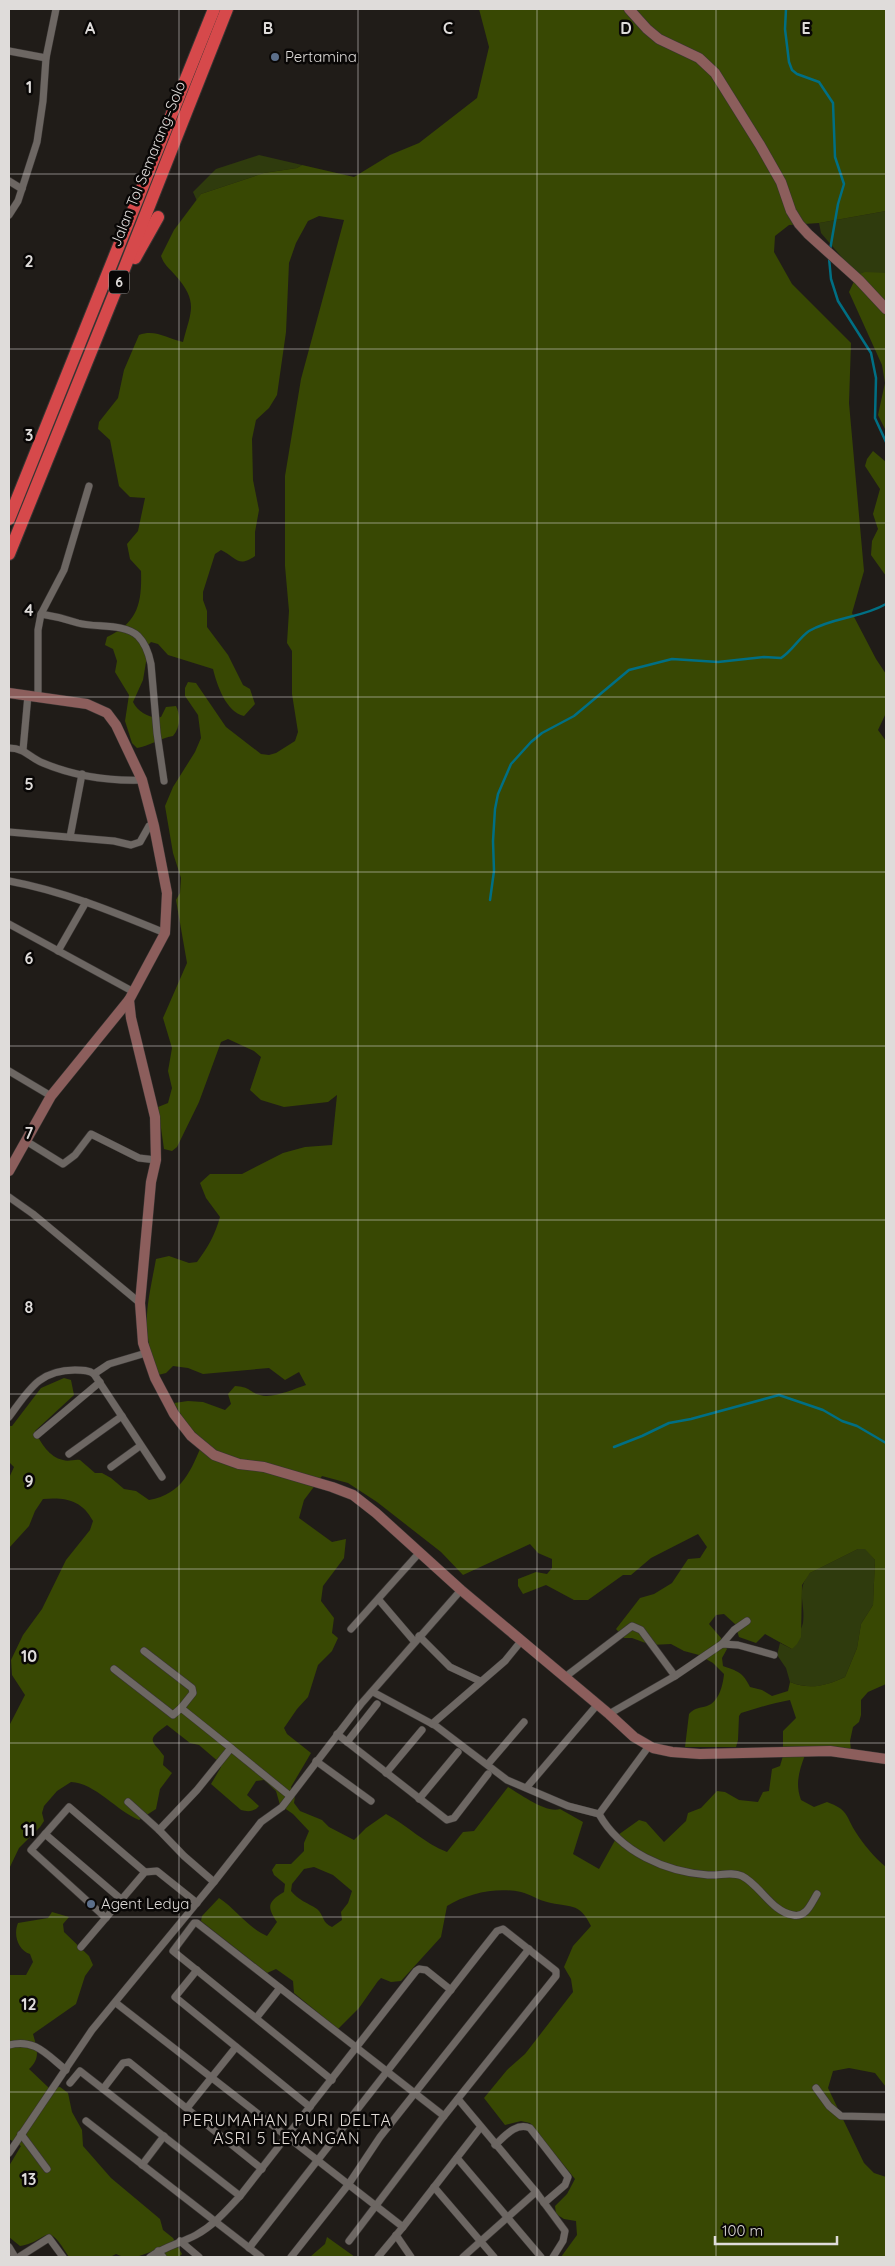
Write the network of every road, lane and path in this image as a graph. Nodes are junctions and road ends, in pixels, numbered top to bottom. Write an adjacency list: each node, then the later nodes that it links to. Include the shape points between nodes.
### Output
1 (56, 9): 6 (street)
2 (214, 9): 14 (highway, Jalan Tol Semarang–Solo / 6)
3 (227, 9): 11 (highway, Jalan Tol Semarang–Solo / 6)
4 (629, 9): 12 (main road, via 659,39 699,58 715,73 777,174 791,212 808,234)
5 (9, 52): 6 (street)
6 (46, 58): 8 (street, via 37,142)
7 (9, 181): 8 (street)
8 (22, 190): 9 (street)
9 (9, 215)
10 (158, 217): 11 (highway)
11 (115, 292): 17 (highway, Jalan Tol Semarang–Solo / 6)
12 (886, 309)
13 (65, 356): 14 (highway)
14 (62, 386): 16 (highway, Jalan Tol Semarang–Solo / 6)
15 (89, 486): 18 (street, via 64,570)
16 (9, 519)
17 (9, 554)
18 (41, 614): 20 (street); 25 (street, via 128,630 142,640 151,664)
19 (9, 693): 20 (main road)
20 (33, 696): 22 (street); 24 (main road, via 87,704 107,713)
21 (9, 748): 22 (street)
22 (23, 750): 23 (street, via 43,764)
23 (82, 774): 24 (street, via 118,781); 28 (street)
24 (142, 780): 26 (main road)
25 (164, 781)
26 (153, 824): 28 (street, via 142,840 134,845); 32 (main road, via 167,893)
27 (9, 832): 28 (street)
28 (70, 837)
29 (9, 881): 30 (street)
30 (86, 902): 32 (street); 33 (street)
31 (9, 924): 33 (street)
32 (165, 933): 34 (main road)
33 (58, 951): 34 (street)
34 (131, 995): 35 (main road); 36 (main road)
35 (119, 1012): 36 (main road); 38 (main road)
36 (131, 1018): 40 (main road, via 155,1117)
37 (9, 1071): 38 (street)
38 (51, 1096): 39 (main road)
39 (26, 1141): 40 (street, via 63,1164 75,1155 91,1134 139,1158); 41 (main road)
40 (156, 1160): 43 (main road, via 151,1182)
41 (9, 1171)
42 (9, 1197): 43 (street)
43 (140, 1303): 44 (main road)
44 (146, 1353): 45 (street, via 109,1364); 54 (main road, via 174,1414 191,1436 214,1455 353,1495)
45 (94, 1374): 46 (street); 48 (street, via 68,1370 46,1375 33,1384)
46 (100, 1382): 47 (street); 49 (street)
47 (122, 1416): 50 (street); 51 (street)
48 (9, 1417)
49 (37, 1435)
50 (140, 1446): 52 (street); 53 (street)
51 (70, 1454)
52 (111, 1467)
53 (162, 1477)
54 (420, 1552): 55 (main road); 56 (street)
55 (461, 1590): 59 (street); 60 (main road)
56 (379, 1600): 58 (street); 59 (street)
57 (746, 1622): 61 (street)
58 (351, 1629)
59 (417, 1639): 67 (street, via 450,1667); 68 (street)
60 (522, 1640): 66 (main road); 67 (street)
61 (722, 1644): 63 (street); 65 (street)
62 (144, 1651): 71 (street, via 192,1688)
63 (774, 1655)
64 (114, 1669): 71 (street, via 173,1715)
65 (675, 1676): 66 (street, via 641,1630 632,1626); 72 (street)
66 (565, 1677): 70 (main road)
67 (480, 1682): 74 (street)
68 (373, 1692): 74 (street); 76 (street)
69 (377, 1704): 77 (street)
70 (597, 1705): 72 (main road); 86 (street)
71 (181, 1708): 79 (street)
72 (609, 1714): 78 (main road)
73 (524, 1722): 83 (street)
74 (432, 1724): 83 (street)
75 (422, 1730): 84 (street)
76 (337, 1734): 77 (street); 82 (street)
77 (348, 1742): 84 (street)
78 (649, 1746): 81 (main road, via 700,1754 830,1751); 91 (street)
79 (231, 1748): 87 (street); 92 (street)
80 (458, 1752): 88 (street)
81 (886, 1759)
82 (316, 1760): 87 (street); 89 (street)
83 (488, 1764): 86 (street, via 507,1780)
84 (386, 1773): 88 (street)
85 (488, 1774): 88 (street, via 450,1820)
86 (527, 1787): 91 (street, via 562,1803)
87 (290, 1796): 95 (street, via 282,1807 261,1822)
88 (419, 1799)
89 (371, 1801)
90 (128, 1802): 92 (street)
91 (599, 1814): 96 (street, via 612,1832 653,1862 708,1875 740,1875 790,1914 804,1913)
92 (159, 1830): 95 (street)
93 (45, 1834): 94 (street, via 70,1807); 97 (street); 99 (street, via 30,1852)
94 (145, 1872): 97 (street); 98 (street, via 154,1870 162,1874)
95 (214, 1882): 98 (street)
96 (817, 1894)
97 (122, 1900): 99 (street)
98 (197, 1903): 105 (street)
99 (106, 1918): 100 (street)
100 (81, 1947)
101 (529, 1950): 104 (street, via 500,1929); 117 (street); 118 (street, via 556,1972 556,1976)
102 (197, 1970): 103 (street, via 174,1951 191,1926 197,1923); 106 (street); 108 (street, via 175,1997)
103 (280, 1988): 106 (street); 109 (street)
104 (451, 1990): 109 (street, via 426,1970 416,1971); 111 (street)
105 (116, 2003): 110 (street, via 88,2036); 112 (street)
106 (257, 2017): 113 (street)
107 (9, 2045): 110 (street, via 24,2042 34,2046)
108 (236, 2047): 112 (street); 119 (street)
109 (356, 2048): 111 (street); 113 (street)
110 (66, 2070): 125 (street)
111 (388, 2072): 117 (street); 131 (street)
112 (211, 2078): 120 (street); 127 (street)
113 (332, 2080): 119 (street)
114 (70, 2083): 116 (street, via 80,2071)
115 (816, 2088): 122 (street, via 841,2116)
116 (103, 2089): 120 (street, via 123,2063 128,2062); 126 (street)
117 (415, 2093): 121 (street); 135 (street)
118 (458, 2099): 121 (street); 124 (street)
119 (310, 2107): 127 (street)
120 (186, 2108): 134 (street)
121 (444, 2116): 140 (street)
122 (886, 2117)
123 (86, 2121): 132 (street)
124 (480, 2128): 128 (street); 130 (street)
125 (21, 2134): 129 (street); 133 (street)
126 (164, 2136): 132 (street); 138 (street)
127 (288, 2138): 131 (street); 134 (street)
128 (495, 2144): 137 (street); 139 (street, via 517,2126 530,2128 568,2177 565,2185)
129 (9, 2153)
130 (457, 2158): 136 (street); 141 (street)
131 (318, 2161): 135 (street); 149 (street)
132 (142, 2165): 142 (street)
133 (47, 2169)
134 (262, 2169): 138 (street)
135 (348, 2185): 140 (street); 157 (street)
136 (434, 2187): 143 (street); 147 (street)
137 (536, 2192): 139 (street); 141 (street)
138 (240, 2196): 142 (street)
139 (544, 2203): 163 (street, via 565,2231 564,2241)
140 (375, 2206): 143 (street); 146 (street)
141 (508, 2216): 147 (street); 162 (street)
142 (216, 2222): 145 (street); 149 (street)
143 (403, 2227): 144 (street)
144 (396, 2235): 158 (street); 159 (street)
145 (180, 2241): 150 (street); 155 (street)
146 (349, 2241)
147 (480, 2241): 160 (street); 161 (street)
148 (9, 2247): 151 (street)
149 (250, 2248): 156 (street)
150 (160, 2254): 154 (street)
151 (15, 2257)
152 (19, 2257): 153 (street, via 49,2238)
153 (64, 2257)
154 (150, 2257)
155 (199, 2257)
156 (261, 2257)
157 (292, 2257)
158 (378, 2257)
159 (410, 2257)
160 (462, 2257)
161 (494, 2257)
162 (542, 2257)
163 (553, 2257)

